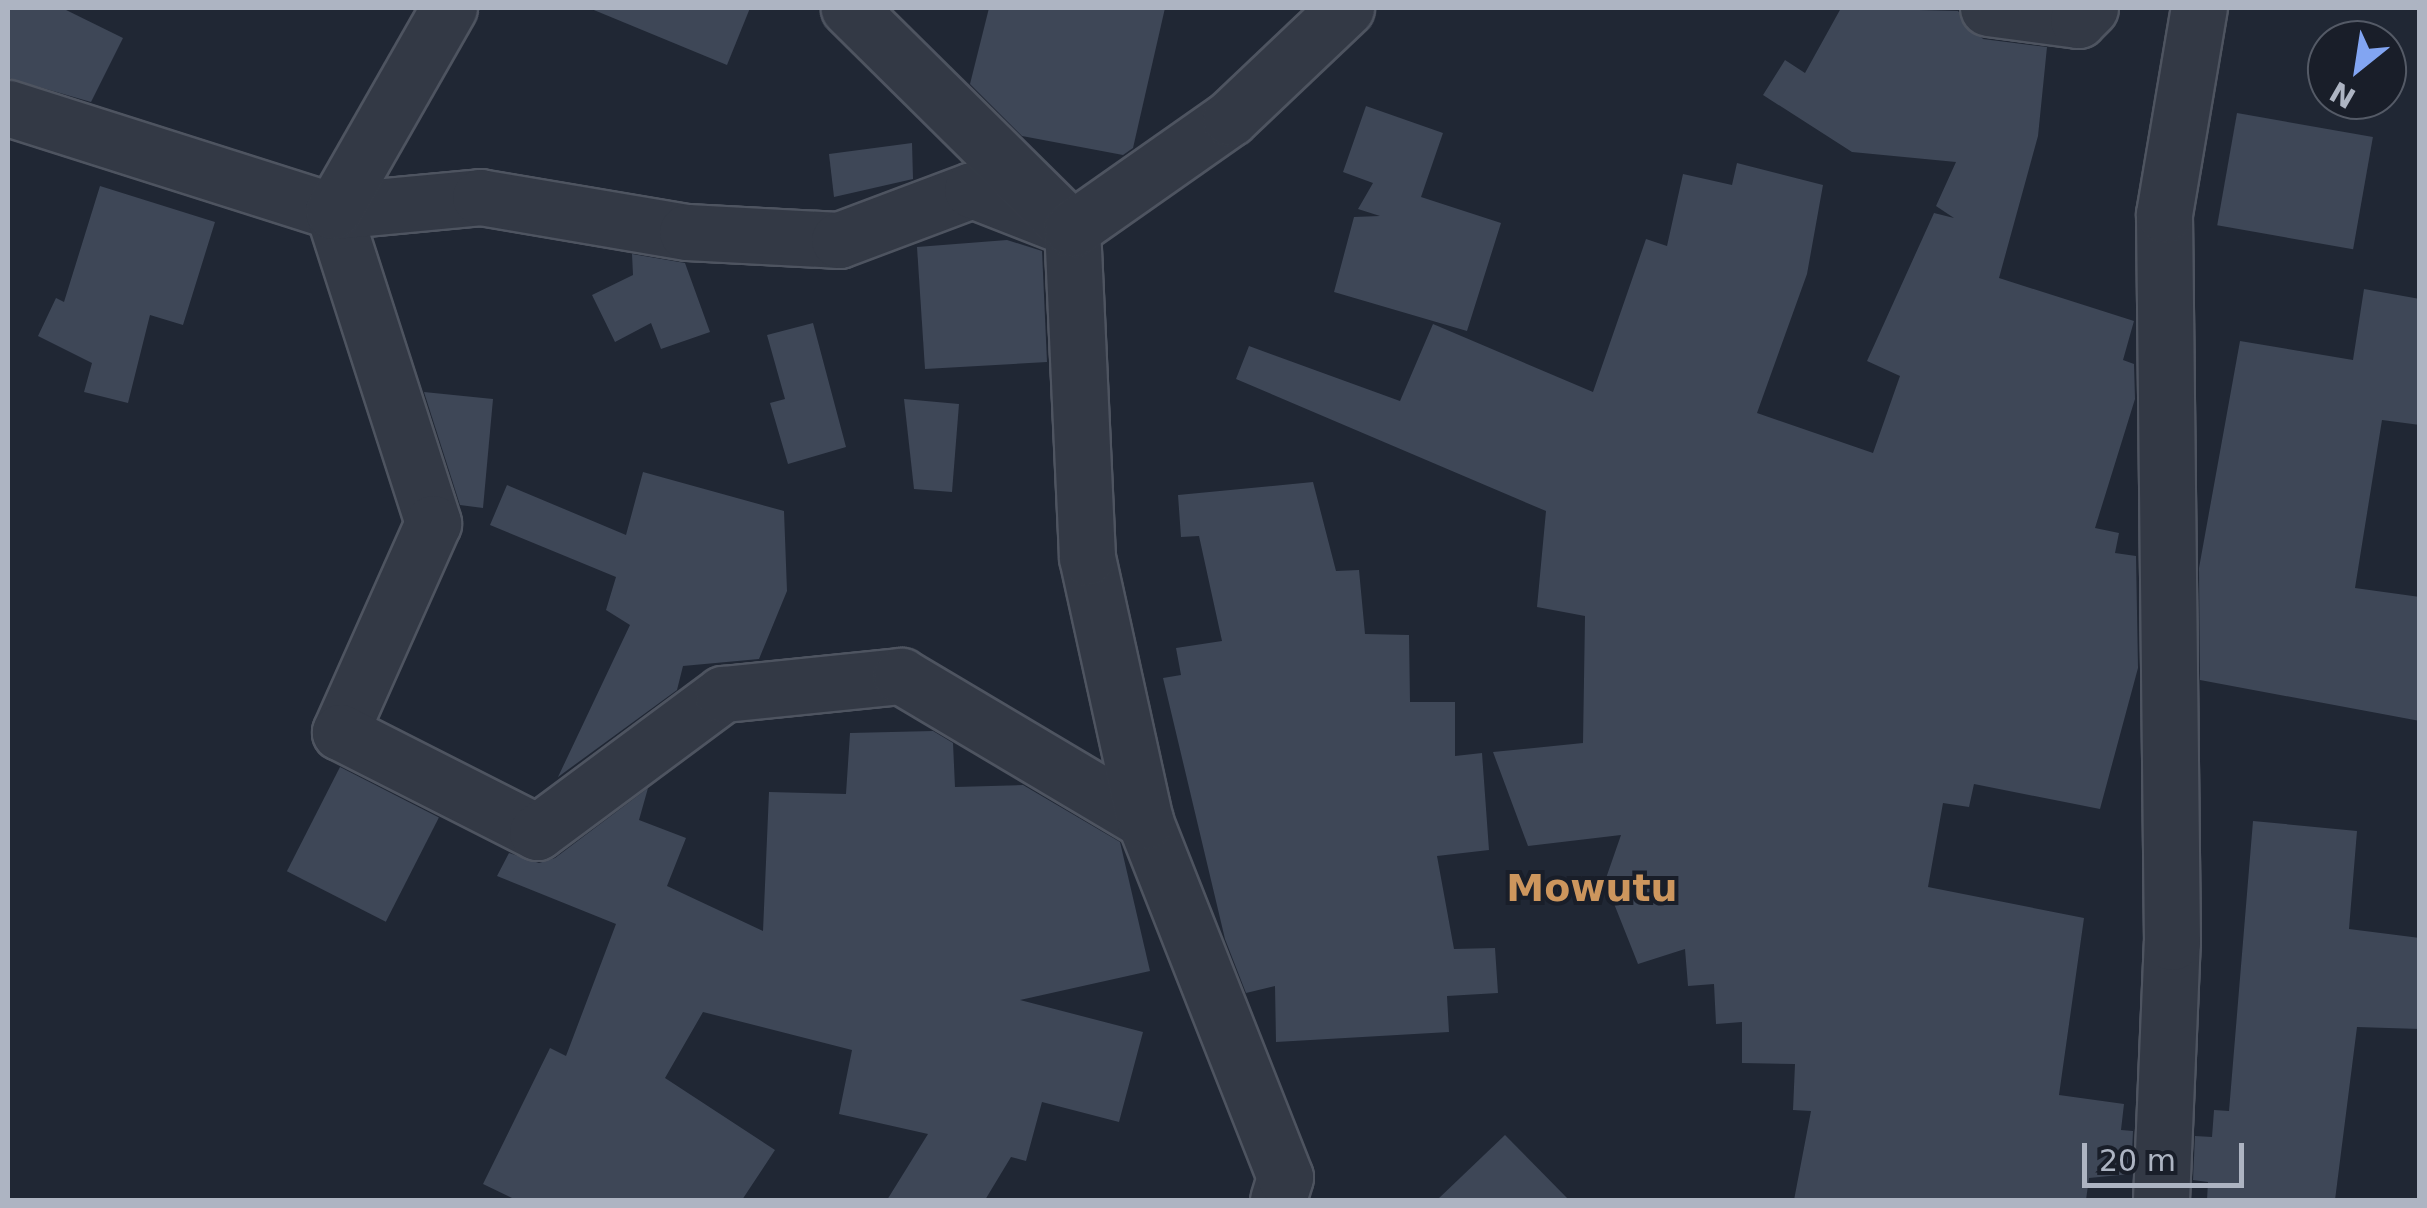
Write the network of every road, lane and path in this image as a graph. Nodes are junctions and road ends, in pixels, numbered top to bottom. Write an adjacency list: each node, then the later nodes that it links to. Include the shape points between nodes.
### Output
1 (449, 8): 8 (street)
2 (849, 8): 9 (street)
3 (1346, 8): 9 (street, via 1230,118)
4 (1988, 8): 5 (street, via 2078,20)
5 (2090, 8)
6 (2200, 8): 12 (street, via 2164,214 2172,942)
7 (8, 108): 8 (street)
8 (333, 211): 9 (street, via 480,197 687,232 839,240 972,190); 10 (street, via 433,522 340,732 537,832 723,694 901,676)
9 (1072, 229): 10 (street, via 1087,557)
10 (1145, 821): 11 (street, via 1286,1177)
11 (1278, 1200)
12 (2161, 1200)

